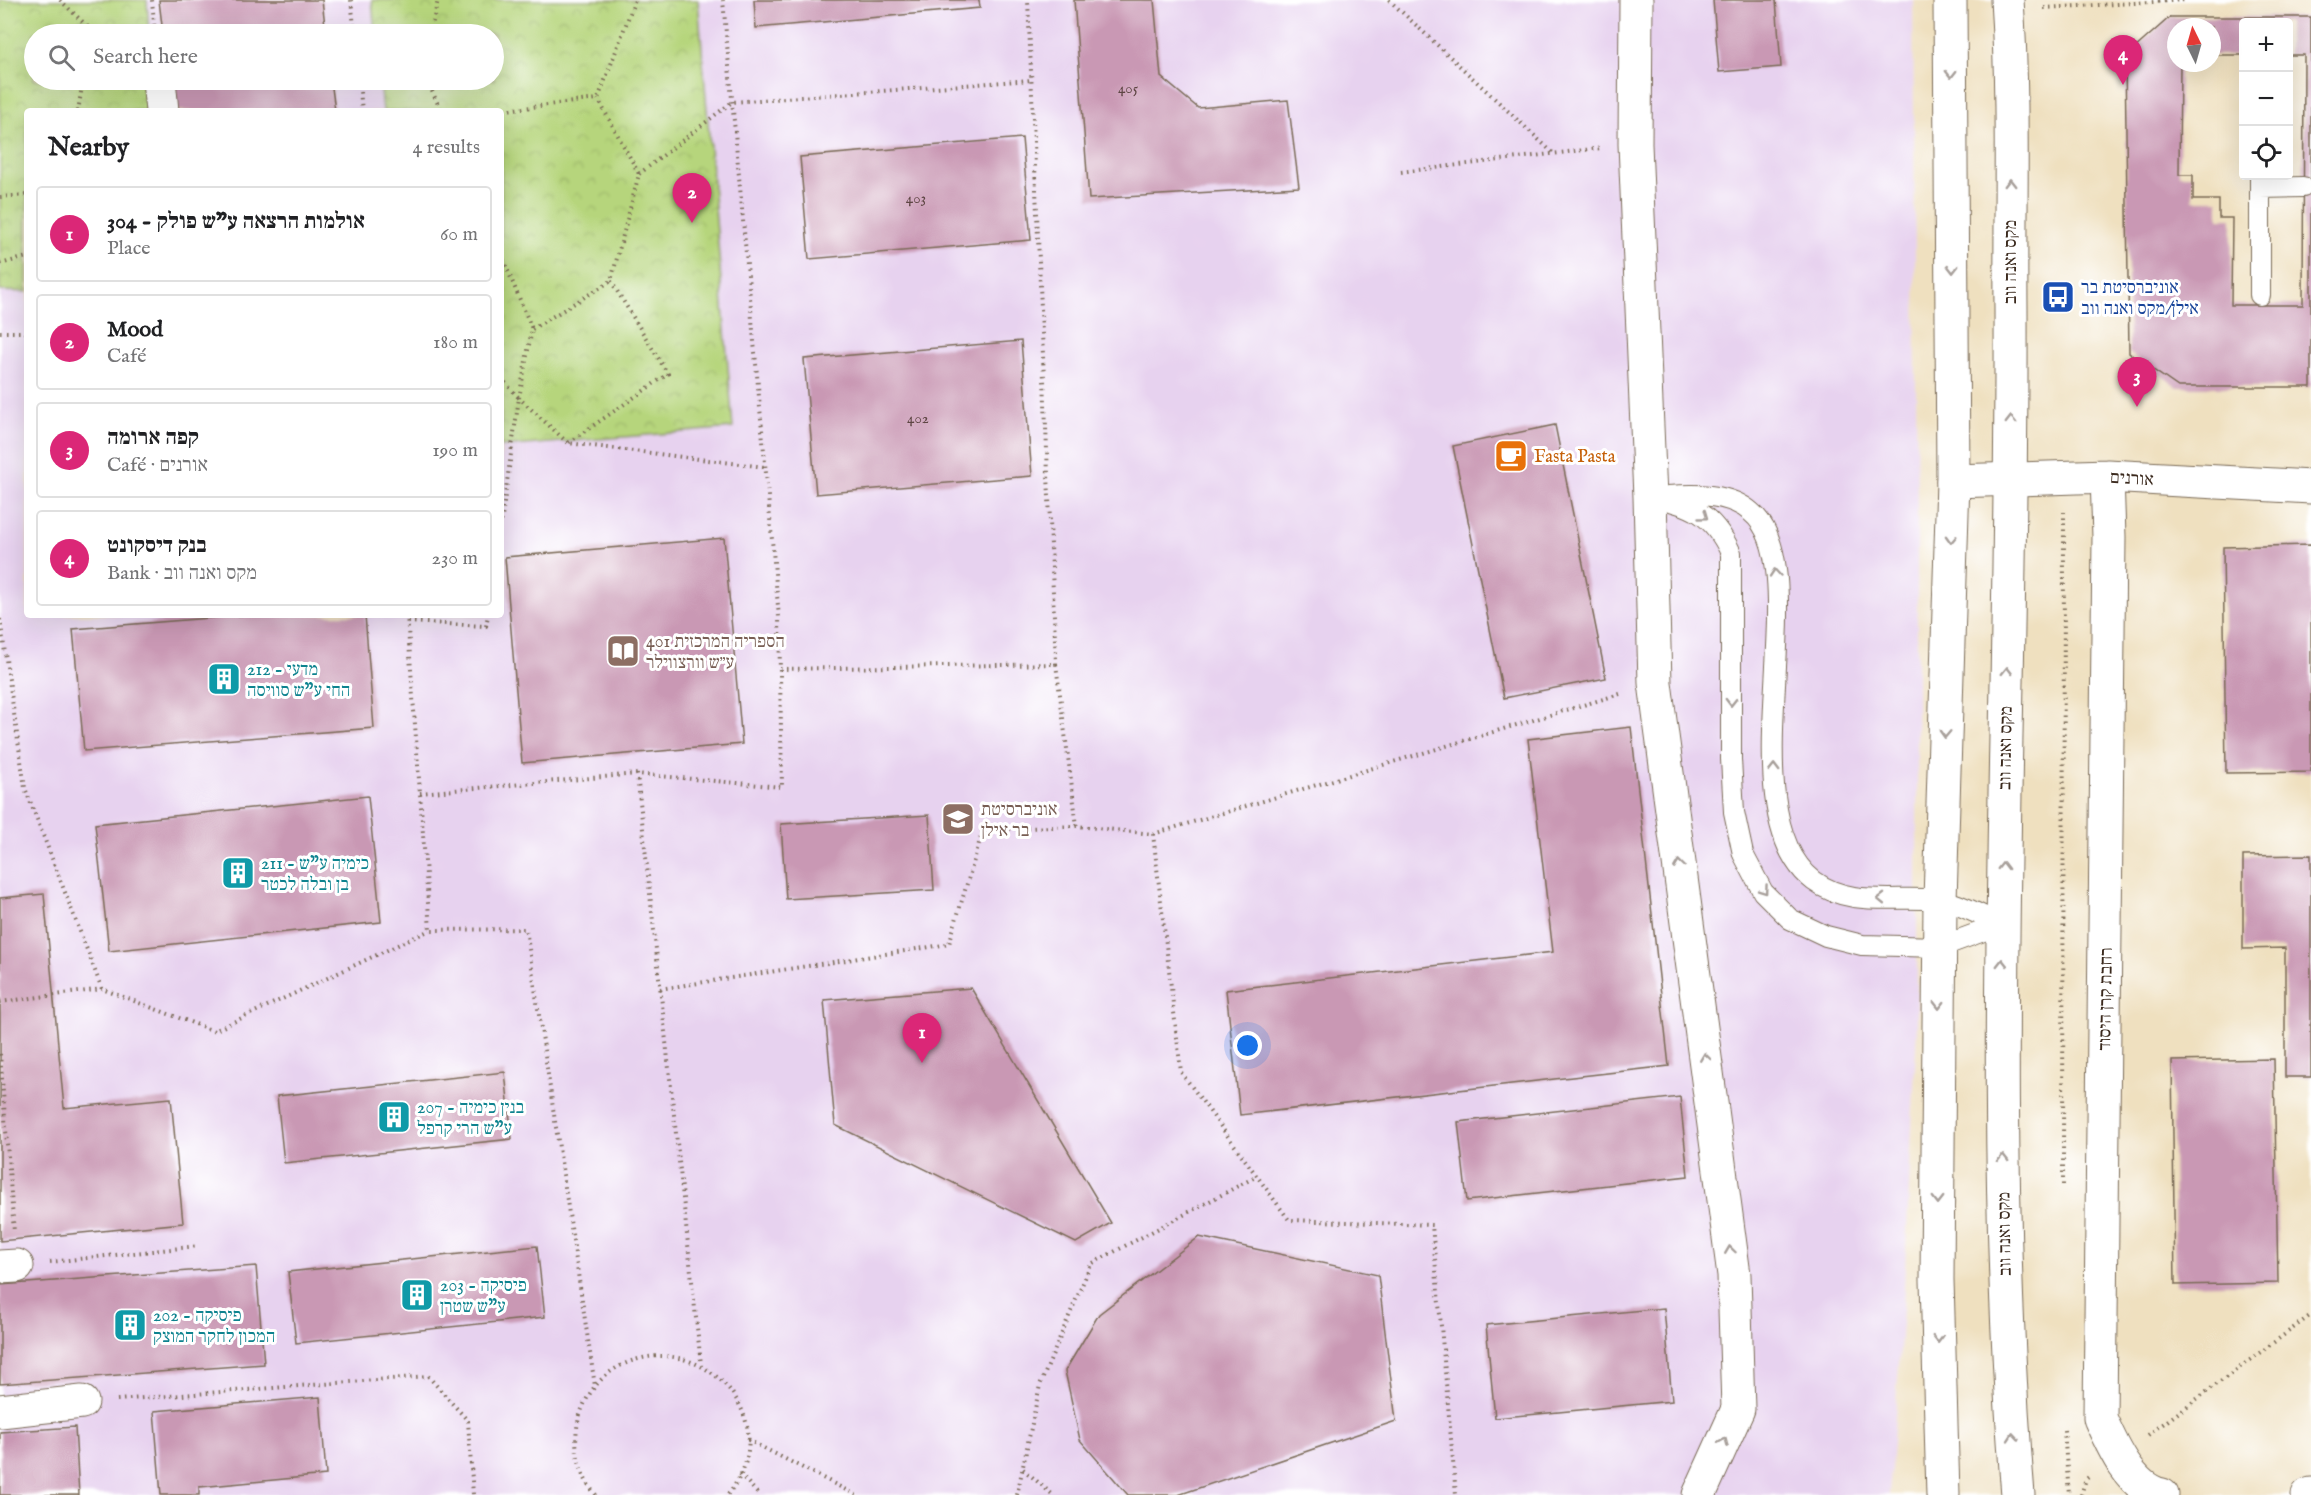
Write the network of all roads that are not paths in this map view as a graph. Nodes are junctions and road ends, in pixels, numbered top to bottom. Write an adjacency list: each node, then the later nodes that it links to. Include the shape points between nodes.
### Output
1 (1636, 0): 13 (street, via 1635,144)
2 (1950, 0): 11 (street, one-way to 11)
3 (2007, 5): 10 (street, מקס ואנה ווב, one-way to 3)
4 (160, 90): 5 (street)
5 (162, 108)
6 (2260, 182): 7 (lane); 8 (lane)
7 (2303, 187)
8 (2260, 295)
9 (2107, 476): 10 (street, אורנים); 12 (street, אורנים); 22 (street, רחבת קרן היסוד, via 2100,1418 2118,1458 2151,1493)
10 (2011, 478): 11 (street, אורנים); 15 (street, מקס ואנה ווב, one-way to 10)
11 (1953, 481): 14 (street, one-way to 14)
12 (2311, 487)
13 (1650, 497): 14 (lane, one-way to 13, via 1841,895 1814,881 1792,858 1773,789 1777,592 1767,532 1752,512 1722,497); 16 (lane, one-way to 16, via 1679,501 1699,512 1714,524 1731,553 1734,812 1743,854 1764,892 1790,919 1826,936 1862,945); 19 (street, one-way to 13, via 1738,1409 1734,1275 1655,683)
14 (1940, 900): 15 (lane); 16 (street)
15 (2002, 924): 16 (lane); 21 (street, מקס ואנה ווב, one-way to 15, via 2004,1279)
16 (1940, 947): 20 (street, one-way to 20, via 1937,1280)
17 (81, 1402): 18 (street)
18 (0, 1411)
19 (1699, 1495)
20 (1943, 1495)
21 (2018, 1495)
22 (2162, 1495)

